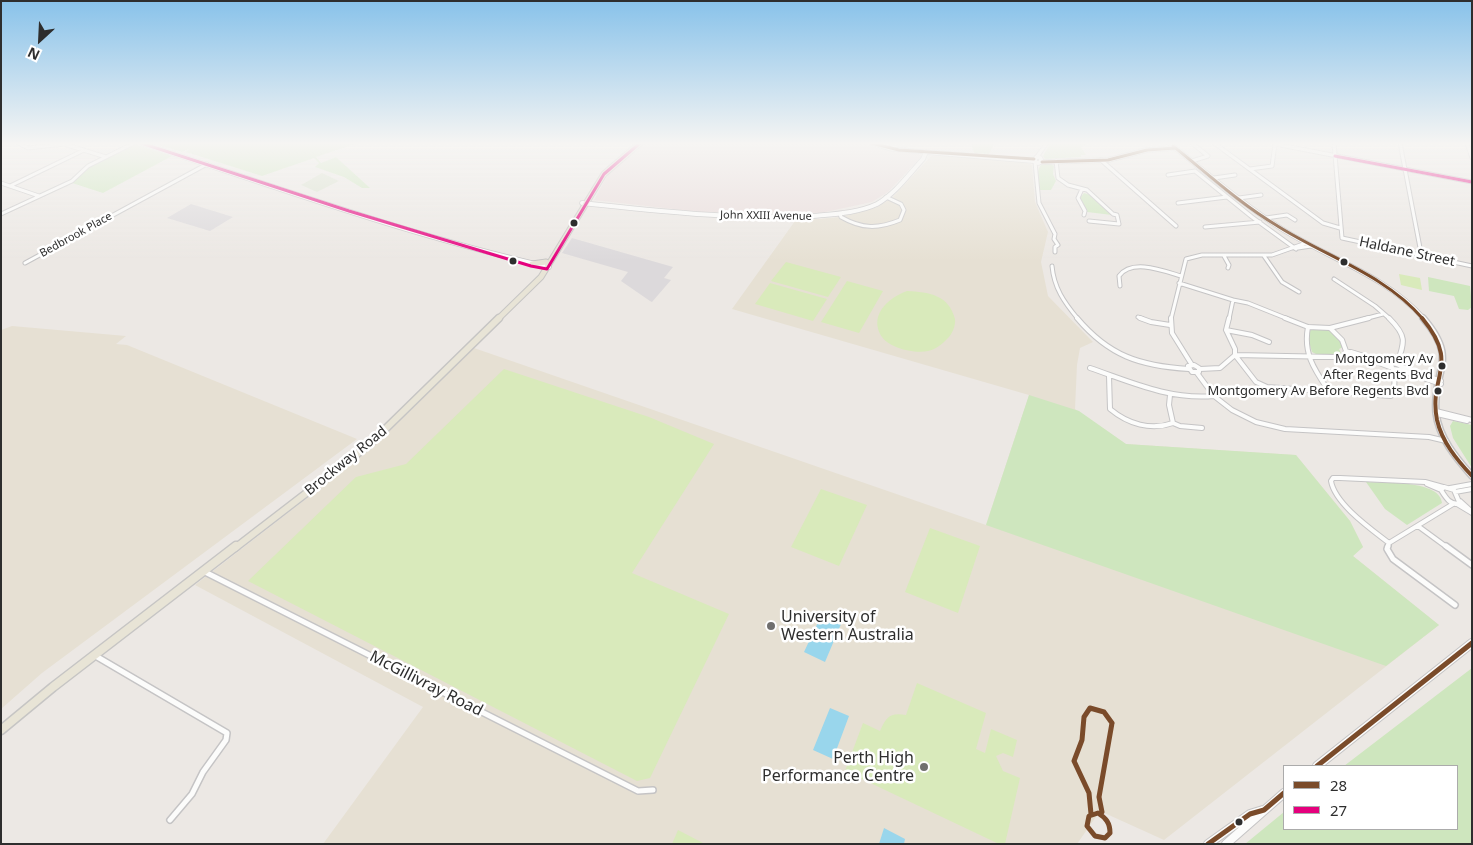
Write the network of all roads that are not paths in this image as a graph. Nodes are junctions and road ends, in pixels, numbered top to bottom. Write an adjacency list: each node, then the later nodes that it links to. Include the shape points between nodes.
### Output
1 (17, 182): 16 (street)
2 (68, 182): 20 (street)
3 (173, 182): 45 (street, Bedbrook Place)
4 (263, 182): 44 (street)
5 (598, 182): 24 (main road, Brockway Road)
6 (900, 182): 22 (street, John XXIII Avenue)
7 (1036, 182): 40 (street, via 1039,202 1055,234 1058,245)
8 (1064, 182): 17 (street)
9 (1126, 182): 34 (street)
10 (1210, 182): 21 (street)
11 (1220, 182): 23 (street)
12 (1268, 182): 36 (street, via 1323,223)
13 (1336, 182): 36 (street)
14 (1408, 182): 43 (street)
15 (1, 183): 16 (street)
16 (10, 186): 20 (street)
17 (1082, 189): 18 (street); 28 (street, via 1078,198)
18 (1087, 190): 33 (street, via 1117,215)
19 (1261, 195): 23 (street)
20 (39, 196): 26 (street)
21 (1227, 196): 25 (street); 32 (street)
22 (886, 197): 27 (street, John XXIII Avenue, via 876,204); 27 (street, via 901,204 904,210 900,220 889,226 860,227)
23 (1240, 198): 29 (street)
24 (584, 203): 27 (street, John XXIII Avenue, via 697,215 791,218); 47 (main road, Brockway Road)
25 (1178, 203)
26 (1, 214)
27 (840, 214)
28 (1084, 215)
29 (1266, 218): 30 (street, via 1287,215); 38 (street)
30 (1295, 220)
31 (1089, 221): 33 (street)
32 (1260, 222): 35 (street); 39 (street)
33 (1119, 224)
34 (1176, 226)
35 (1205, 227)
36 (1340, 228): 37 (street)
37 (1342, 238): 43 (street, Haldane Street)
38 (1309, 244): 39 (street); 76 (street, via 1393,293 1421,316 1435,334 1443,352)
39 (1297, 248): 42 (street)
40 (1055, 252)
41 (1224, 256): 42 (street); 50 (street); 51 (street, via 1199,254 1190,257)
42 (1264, 256): 55 (street, via 1282,282)
43 (1424, 256): 49 (street, Haldane Street)
44 (505, 257): 46 (street); 47 (street)
45 (24, 263)
46 (532, 264): 47 (main road)
47 (546, 266): 98 (main road, Brockway Road, via 373,437)
48 (1052, 266): 71 (street, via 1059,296 1095,339 1148,364)
49 (1472, 266)
50 (1228, 268)
51 (1181, 276): 53 (street); 54 (street, via 1134,267 1121,274)
52 (1334, 280): 57 (street, via 1362,296)
53 (1179, 283): 56 (street); 59 (street)
54 (1120, 286)
55 (1299, 292)
56 (1233, 300): 60 (street); 62 (street)
57 (1383, 314): 61 (street); 67 (street, via 1403,339)
58 (1138, 317): 59 (street)
59 (1170, 325): 68 (street)
60 (1308, 327): 61 (street); 66 (street, via 1306,338)
61 (1330, 328): 64 (street, via 1342,340)
62 (1226, 330): 63 (street); 65 (street)
63 (1269, 342)
64 (1346, 351): 66 (street, via 1340,357); 69 (street)
65 (1235, 355): 66 (street); 74 (street, via 1220,368); 77 (street, via 1254,379 1264,386)
66 (1310, 355): 77 (street, via 1311,365)
67 (1397, 364): 69 (street); 72 (street)
68 (1192, 365): 71 (street, via 1188,366); 74 (street)
69 (1390, 365): 73 (street)
70 (1090, 368): 75 (street)
71 (1189, 369): 74 (street)
72 (1402, 369): 73 (street); 76 (street)
73 (1395, 370): 77 (street, via 1391,396)
74 (1198, 371): 79 (street)
75 (1109, 376): 78 (street); 82 (street, via 1110,409 1120,417 1130,422 1166,426)
76 (1441, 383): 80 (street)
77 (1328, 390)
78 (1170, 395): 79 (street); 82 (street)
79 (1214, 396): 84 (street, via 1256,422 1285,429)
80 (1437, 412): 81 (street); 84 (street)
81 (1472, 421)
82 (1173, 423): 83 (street)
83 (1202, 428)
84 (1444, 438): 85 (street)
85 (1472, 476)
86 (1472, 484): 87 (street)
87 (1450, 488): 88 (street); 90 (street)
88 (1442, 489): 91 (street); 96 (street, via 1420,482 1333,478 1332,487 1354,516)
89 (1472, 489): 90 (street)
90 (1455, 492): 92 (street)
91 (1447, 500): 92 (street); 93 (street)
92 (1457, 503): 93 (street); 94 (street)
93 (1444, 508): 95 (street)
94 (1472, 512)
95 (1418, 526): 96 (street); 97 (street)
96 (1390, 543): 99 (street, via 1387,549 1393,559)
97 (1472, 565)
98 (202, 570): 101 (main road, Brockway Road); 102 (main road, Brockway Road); 105 (street, McGillivray Road, via 638,791)
99 (1455, 605)
100 (1472, 643): 104 (main road)
101 (94, 655): 103 (main road, Brockway Road); 108 (street, via 227,733 226,740 192,794)
102 (1, 724)
103 (1, 730)
104 (1318, 765)
105 (653, 790)
106 (1283, 794): 107 (main road)
107 (1264, 810): 109 (main road, via 1250,814); 110 (main road)
108 (170, 820)
109 (1208, 844)
110 (1226, 844)

